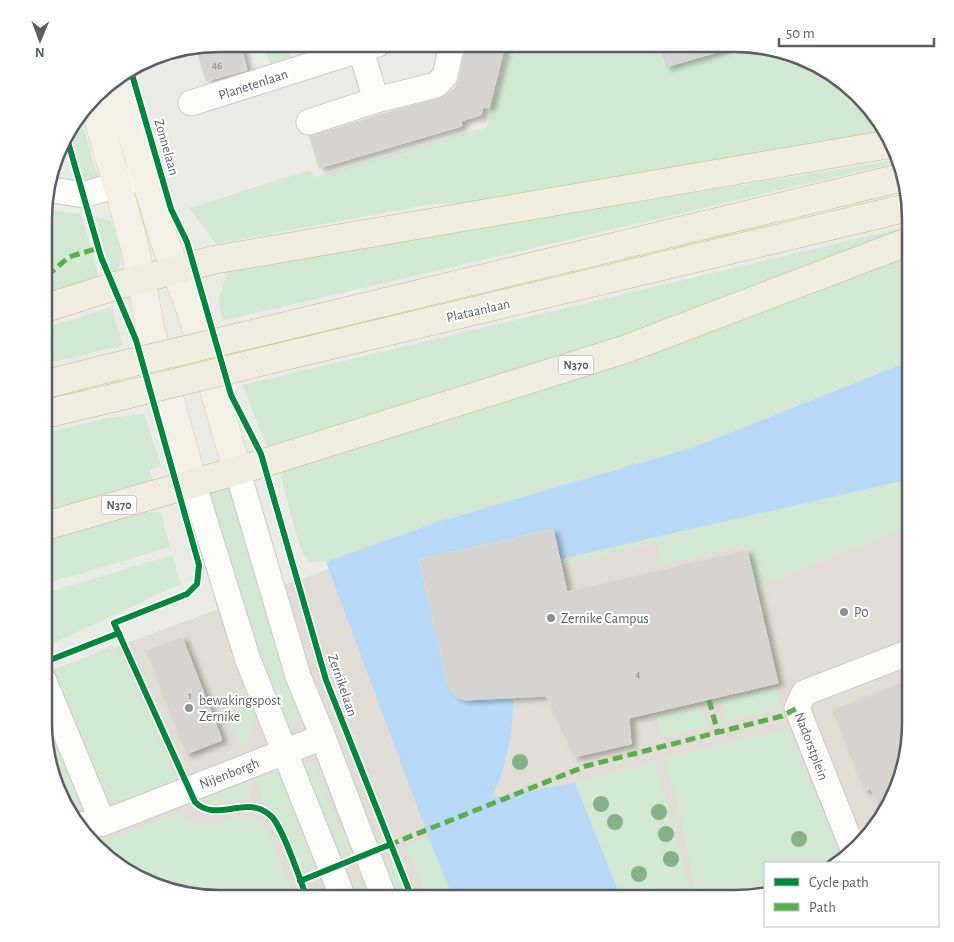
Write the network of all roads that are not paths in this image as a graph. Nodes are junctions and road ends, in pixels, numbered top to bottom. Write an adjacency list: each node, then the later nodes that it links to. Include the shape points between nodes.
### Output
1 (354, 52): 6 (street, Planetenlaan)
2 (371, 52): 5 (street, Planetenlaan)
3 (450, 52): 5 (street, via 445,76 436,85)
4 (118, 87): 10 (main road)
5 (376, 100): 8 (street)
6 (191, 104)
7 (95, 109): 12 (main road)
8 (309, 122)
9 (884, 145): 16 (highway, via 464,215 213,260)
10 (144, 176): 12 (street); 16 (main road)
11 (896, 179): 19 (highway, bridge)
12 (118, 186): 13 (street, via 84,195); 17 (main road)
13 (56, 188)
14 (901, 209): 20 (highway, Plataanlaan, bridge)
15 (901, 244): 21 (highway, N370, via 626,349)
16 (176, 270): 17 (highway); 21 (main road)
17 (141, 279): 18 (highway); 22 (main road, via 151,331)
18 (52, 306)
19 (52, 382)
20 (52, 412)
21 (237, 469): 22 (highway, N370); 26 (street, via 298,676)
22 (193, 483): 23 (highway, N370); 27 (street, via 248,660)
23 (53, 524)
24 (901, 655): 30 (street, Nadorstplein, via 804,693 797,708)
25 (53, 703): 28 (street)
26 (323, 736): 27 (street, Nijenborgh); 32 (street)
27 (285, 750): 28 (street, Nijenborgh); 31 (street)
28 (103, 823): 29 (street, Nijenborgh)
29 (87, 824)
30 (849, 843)
31 (340, 889)
32 (381, 889)

